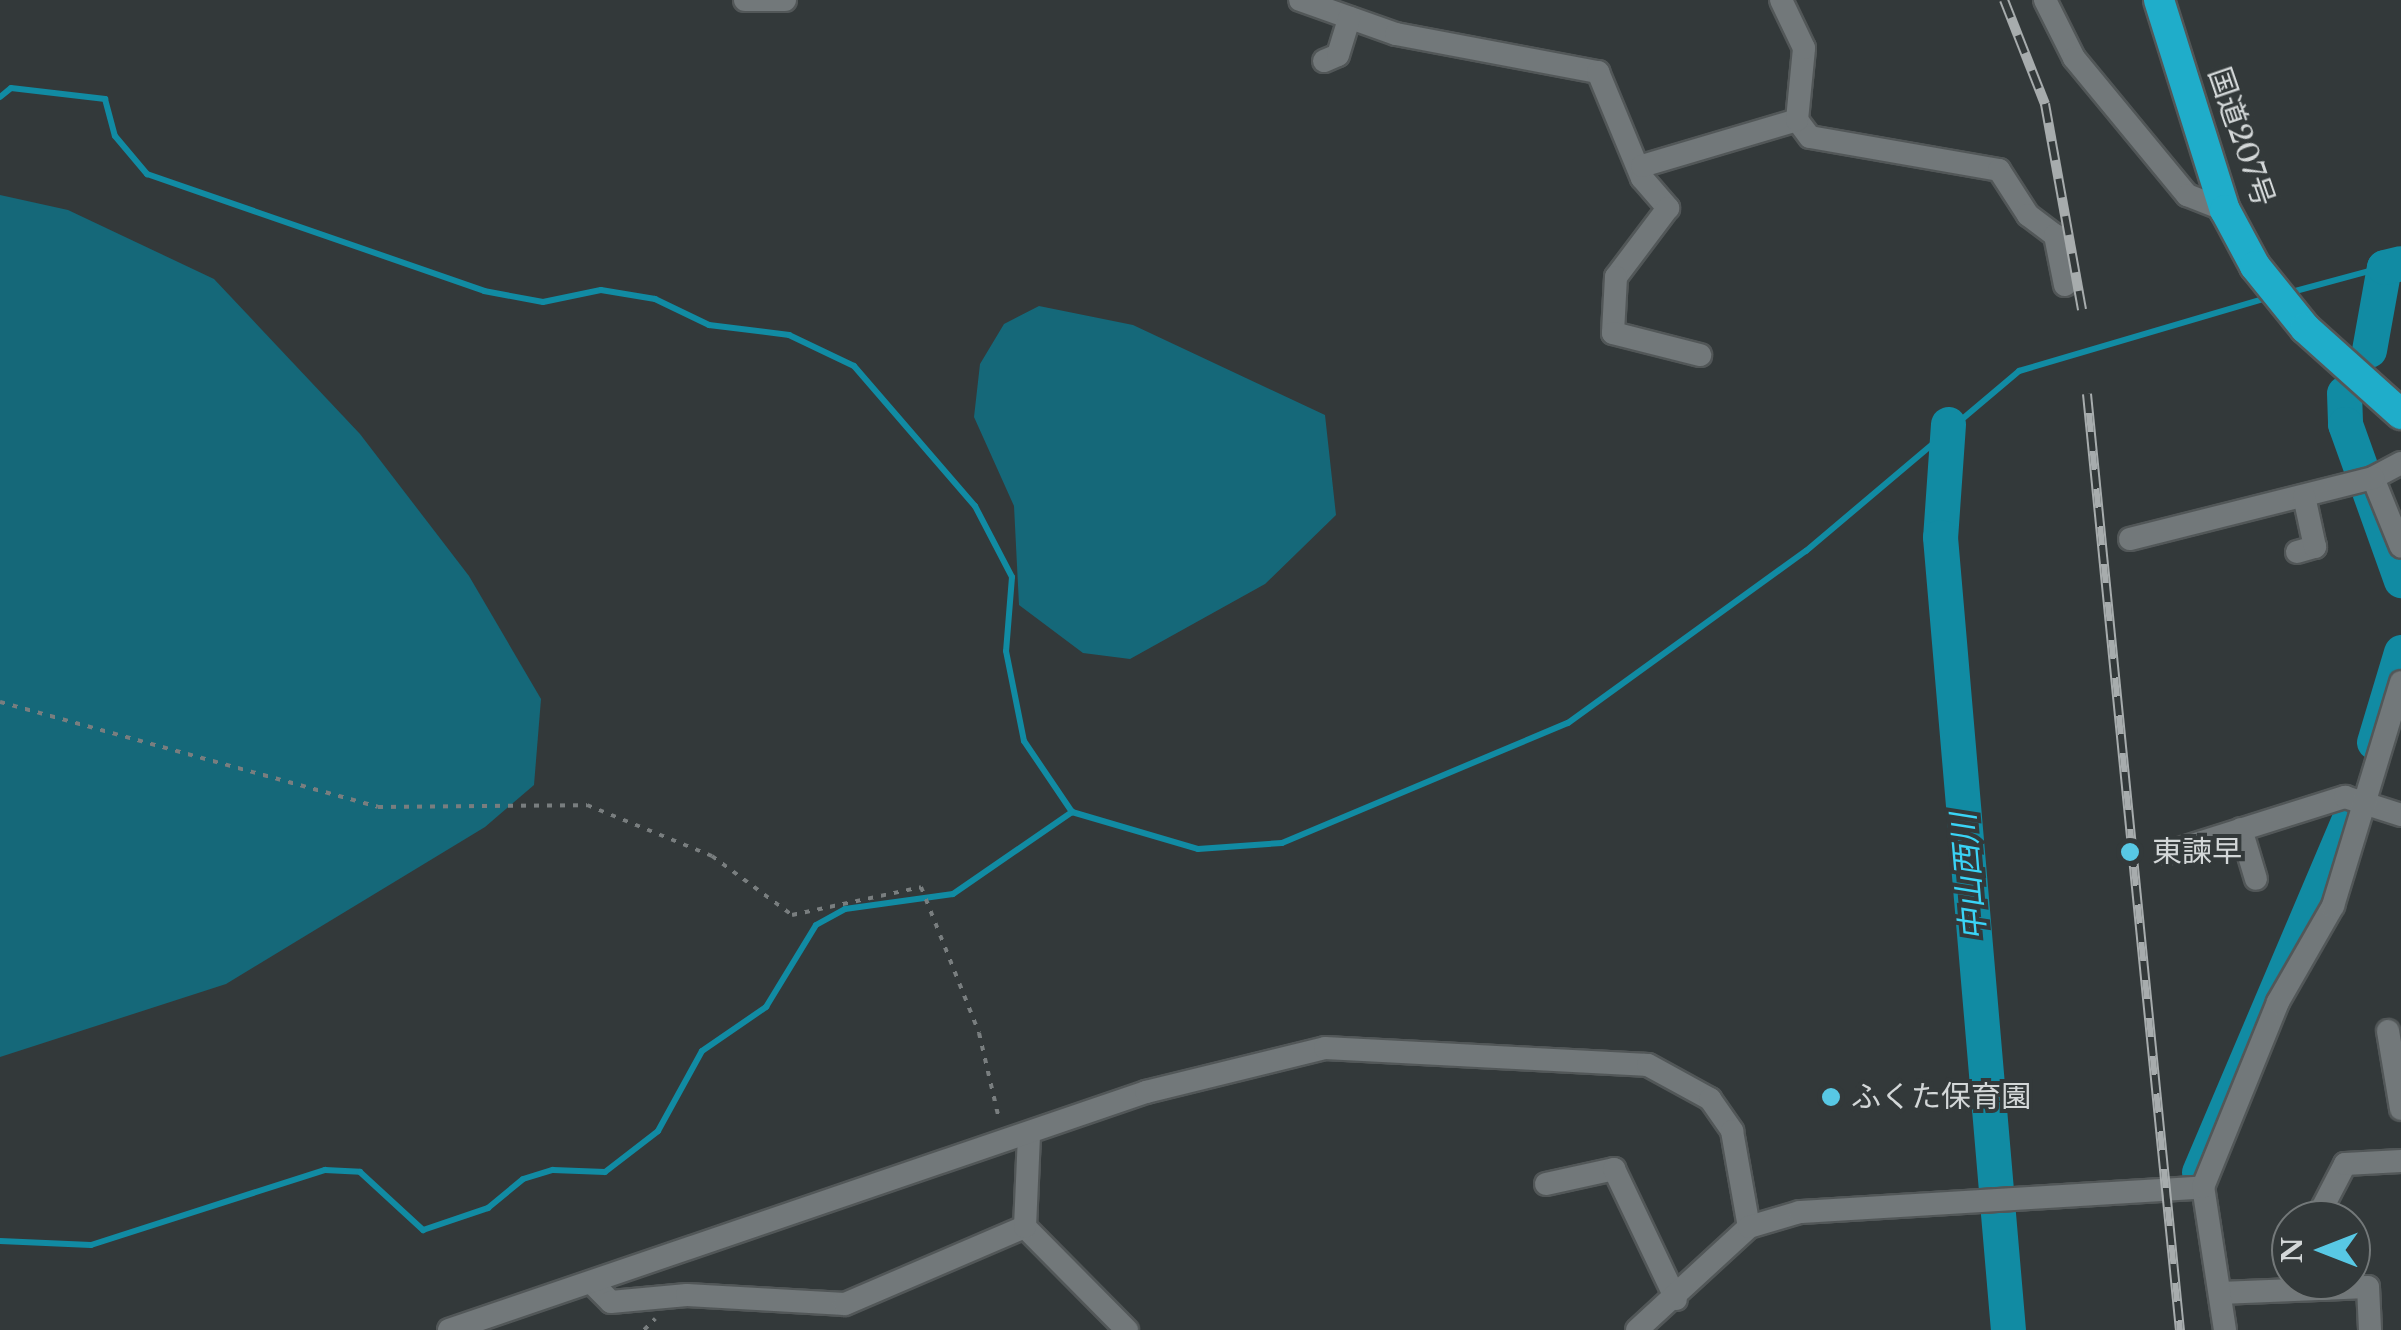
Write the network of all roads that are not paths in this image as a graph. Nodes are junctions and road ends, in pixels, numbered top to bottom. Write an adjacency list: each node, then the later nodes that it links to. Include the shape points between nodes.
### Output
1 (746, 0): 2 (street)
2 (785, 0)
3 (1300, 0): 7 (street)
4 (1781, 0): 9 (street, via 1804,48)
5 (2045, 0): 11 (street, via 2074,58 2187,194)
6 (2159, 0): 11 (highway, 国道207号)
7 (1349, 18): 8 (street, via 1338,54); 10 (street, via 1598,72)
8 (1324, 61)
9 (1797, 120): 10 (street); 12 (street, via 1810,136 1999,170 2028,215 2055,235)
10 (1642, 166): 13 (street, via 1668,208 1616,277 1613,333)
11 (2225, 210): 14 (highway, 国道207号, via 2256,266 2305,328)
12 (2066, 285)
13 (1700, 355)
14 (2398, 405)
15 (2401, 462): 16 (street)
16 (2368, 480): 17 (street); 19 (street)
17 (2304, 496): 18 (street); 20 (street, via 2315,546)
18 (2130, 538)
19 (2401, 547)
20 (2297, 552)
21 (2401, 682): 22 (street)
22 (2393, 748): 23 (street)
23 (2360, 801): 24 (street); 25 (street); 33 (street, via 2333,906 2278,1002)
24 (2401, 815)
25 (2241, 829): 26 (street); 27 (street)
26 (2167, 852)
27 (2256, 878)
28 (2384, 1044): 29 (street)
29 (2401, 1109)
30 (1028, 1135): 35 (street, via 1146,1092 1324,1048 1648,1065 1710,1099 1732,1130); 36 (street); 37 (street)
31 (2401, 1161): 34 (street, via 2346,1164)
32 (1546, 1184): 40 (street, via 1614,1168)
33 (2203, 1187): 35 (street, via 1800,1212); 39 (street)
34 (2327, 1200)
35 (1749, 1226): 40 (street)
36 (1025, 1227): 37 (street, via 845,1304 686,1295 611,1302); 43 (street)
37 (593, 1284): 42 (street)
38 (2271, 1289): 39 (street)
39 (2220, 1294): 45 (street)
40 (1676, 1299): 44 (street)
41 (2369, 1300): 46 (street)
42 (450, 1330)
43 (1127, 1330)
44 (1637, 1330)
45 (2225, 1330)
46 (2370, 1330)

